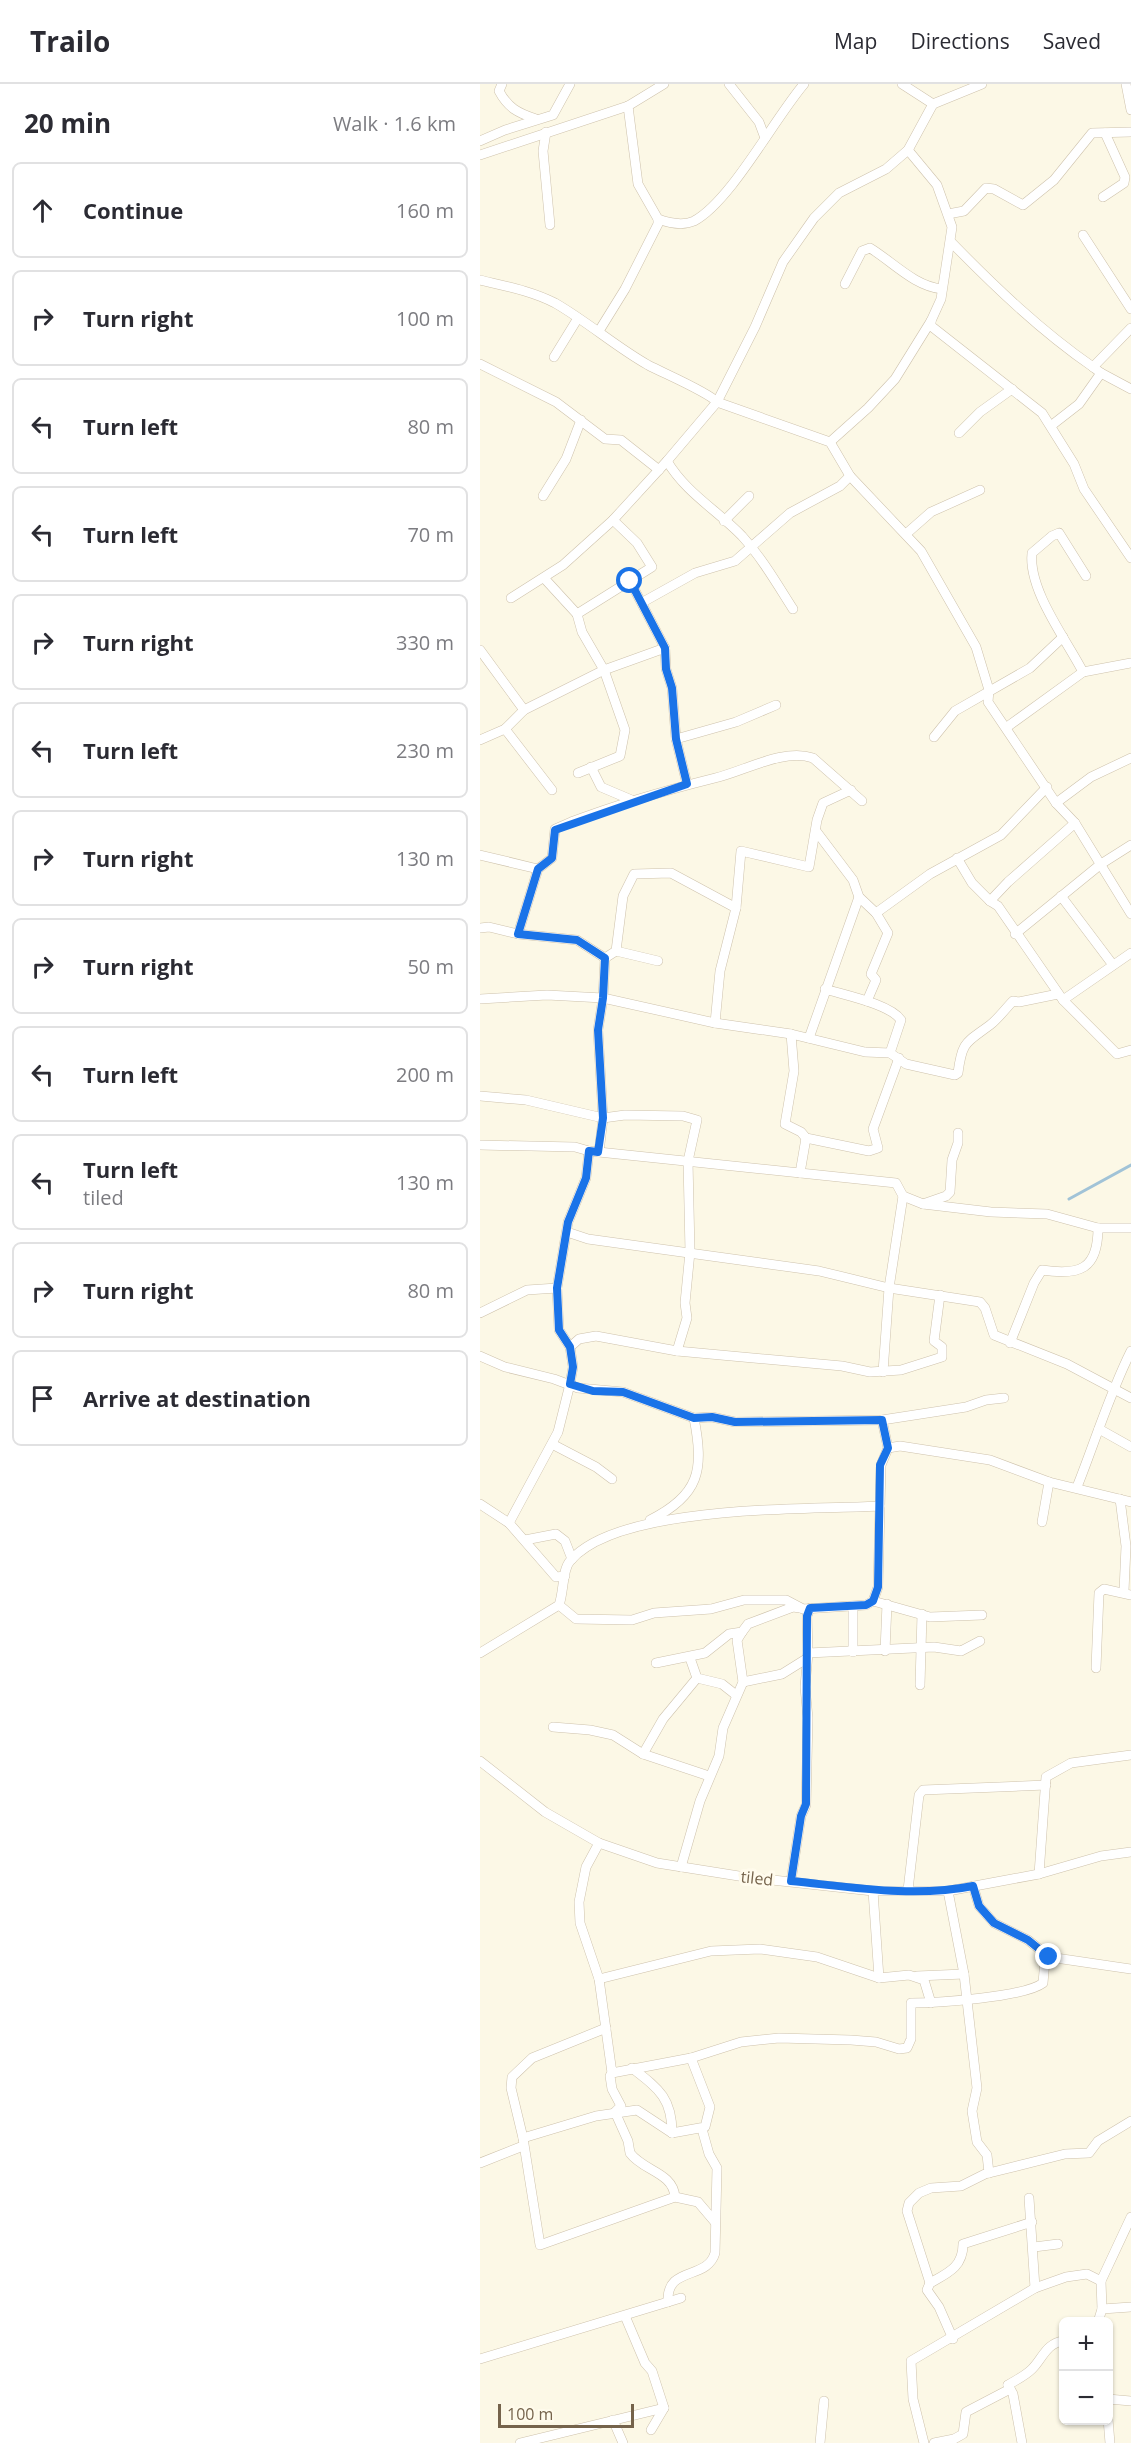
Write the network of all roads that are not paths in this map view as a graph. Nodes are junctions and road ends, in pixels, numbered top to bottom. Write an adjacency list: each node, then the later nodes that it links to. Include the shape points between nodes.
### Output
1 (502, 84): 12 (street, via 499,91 505,103 517,113)
2 (570, 84): 12 (street, via 553,115)
3 (664, 84): 10 (street)
4 (729, 84): 16 (street, via 759,122)
5 (804, 84): 16 (street)
6 (902, 84): 9 (street)
7 (982, 84): 9 (street)
8 (1126, 84): 11 (street)
9 (933, 104): 18 (street)
10 (627, 106): 13 (street); 22 (street, via 638,184)
11 (1131, 110)
12 (536, 119): 17 (street)
13 (546, 132): 19 (street); 23 (street, via 543,151)
14 (1131, 132): 15 (street)
15 (1105, 133): 20 (street, via 1125,177 1124,183); 21 (street, via 1092,133 1085,138 1054,180 1023,205 986,188 964,211)
16 (765, 138): 22 (street, via 736,179 693,222)
17 (480, 141)
18 (908, 150): 21 (street, via 938,185); 39 (street, via 886,170 839,193 814,218 783,262)
19 (480, 155)
20 (1103, 197)
21 (948, 214): 25 (street)
22 (658, 219): 33 (street, via 625,290)
23 (550, 225)
24 (1083, 235): 29 (street)
25 (951, 242): 28 (street); 36 (street, via 1021,310)
26 (480, 280): 30 (street, via 553,302)
27 (844, 284): 28 (street, via 862,251 870,248 916,281)
28 (942, 289): 31 (street)
29 (1131, 309)
30 (578, 318): 33 (street); 34 (street)
31 (931, 321): 37 (street, via 931,326); 43 (street, via 895,378)
32 (1131, 328): 36 (street)
33 (599, 331): 39 (street, via 646,364)
34 (554, 357)
35 (480, 364): 40 (street, via 556,402)
36 (1097, 370): 38 (street); 41 (street, via 1078,404)
37 (1012, 388): 41 (street); 42 (street)
38 (1131, 389)
39 (717, 402): 43 (street); 44 (street)
40 (581, 420): 45 (street, via 605,439 621,440); 48 (street, via 566,459)
41 (1052, 425): 54 (street, via 1084,489)
42 (959, 433)
43 (830, 442): 46 (street)
44 (667, 461): 45 (street); 51 (street, via 688,491 710,504)
45 (659, 470): 50 (street)
46 (850, 476): 52 (street); 53 (street, via 840,486 790,513)
47 (980, 490): 52 (street, via 931,512)
48 (543, 496)
49 (748, 496): 51 (street)
50 (613, 520): 56 (street); 57 (street, via 637,543 652,567)
51 (724, 521): 53 (street)
52 (906, 534): 68 (street, via 921,551 976,647)
53 (750, 546): 59 (street, via 735,561 695,573); 60 (street)
54 (1131, 558)
55 (1086, 576): 62 (street, via 1059,533 1032,553 1031,570)
56 (544, 578): 58 (street); 61 (street)
57 (630, 581): 59 (street); 61 (street)
58 (511, 597)
59 (643, 602): 63 (street)
60 (793, 609)
61 (577, 614): 66 (street, via 582,632)
62 (1063, 636): 67 (street); 68 (street, via 1030,668)
63 (665, 648): 66 (street); 74 (street)
64 (480, 650): 70 (street)
65 (1131, 663): 67 (street)
66 (604, 670): 70 (street); 77 (street, via 625,730 623,748 620,756)
67 (1083, 672): 71 (street)
68 (989, 690): 71 (street, via 988,702); 73 (street, via 955,711)
69 (776, 705): 74 (street, via 736,722)
70 (524, 710): 72 (street)
71 (1007, 727): 80 (street)
72 (505, 729): 75 (street); 81 (street)
73 (934, 737)
74 (676, 739): 79 (street)
75 (480, 740)
76 (1131, 758): 85 (street, via 1090,777)
77 (591, 767): 78 (street); 83 (street, via 601,787)
78 (578, 773)
79 (687, 784): 82 (street, via 804,755 813,758); 83 (street)
80 (1047, 787): 85 (street); 90 (street, via 1001,835)
81 (552, 790)
82 (850, 790): 84 (street); 87 (street, via 823,803)
83 (634, 801): 92 (street, via 555,830 552,858)
84 (862, 801)
85 (1056, 803): 86 (street)
86 (1074, 823): 91 (street); 95 (street)
87 (816, 831): 94 (street, via 853,879); 96 (street, via 809,867 741,850)
88 (1131, 845): 91 (street)
89 (480, 855): 92 (street)
90 (957, 858): 95 (street, via 972,883); 97 (street)
91 (1101, 864): 93 (street); 98 (street)
92 (538, 869): 101 (street)
93 (1061, 896): 100 (street); 106 (street)
94 (859, 897): 97 (street); 107 (street)
95 (990, 901): 100 (street, via 998,906)
96 (736, 908): 102 (street, via 671,873 634,874 623,896); 112 (street, via 720,971)
97 (876, 913): 111 (street, via 888,933 870,974 876,980)
98 (1131, 914)
99 (480, 928): 101 (street)
100 (1015, 933): 108 (street)
101 (518, 934): 104 (street, via 577,940)
102 (616, 951): 104 (street); 105 (street)
103 (1131, 953): 106 (street)
104 (605, 958): 109 (street)
105 (658, 961)
106 (1113, 965): 108 (street)
107 (825, 989): 111 (street); 114 (street)
108 (1060, 997): 115 (street, via 1117,1054); 117 (street, via 1013,1001 963,1047 957,1075 914,1066)
109 (603, 998): 110 (street, via 547,995); 112 (street); 119 (street, via 598,1030)
110 (480, 999)
111 (867, 1001): 116 (street, via 901,1020)
112 (715, 1023): 113 (street)
113 (791, 1034): 114 (street); 121 (street, via 794,1071 785,1124)
114 (808, 1038): 116 (street, via 865,1052)
115 (1131, 1050)
116 (890, 1053): 117 (street)
117 (899, 1058): 121 (street, via 873,1129 878,1148 869,1150)
118 (480, 1096): 119 (street, via 526,1100)
119 (603, 1118): 123 (street); 124 (street, via 694,1117 697,1120)
120 (958, 1133): 127 (street, via 950,1192)
121 (806, 1138): 125 (street)
122 (480, 1145): 123 (street, via 575,1147)
123 (594, 1152): 124 (street); 130 (street)
124 (688, 1161): 125 (street); 131 (street)
125 (800, 1173): 126 (street, via 896,1183)
126 (903, 1196): 127 (street); 133 (street)
127 (923, 1204): 128 (street, via 1047,1214)
128 (1098, 1228): 129 (street); 136 (street, via 1096,1252 1083,1269 1063,1274 1042,1270)
129 (1131, 1228)
130 (567, 1232): 131 (street, via 588,1239); 132 (street)
131 (690, 1252): 133 (street, via 819,1270); 138 (street, via 687,1318)
132 (557, 1288): 135 (street, via 528,1290); 137 (street, via 559,1330)
133 (889, 1288): 134 (street); 141 (street)
134 (940, 1295): 136 (street, via 980,1302 994,1335); 141 (street, via 934,1341 942,1347 942,1357)
135 (480, 1313)
136 (1010, 1343): 143 (street, via 1067,1364)
137 (574, 1344): 138 (street, via 596,1336); 142 (street)
138 (676, 1351): 141 (street)
139 (1131, 1351): 143 (street)
140 (480, 1357): 142 (street)
141 (883, 1372)
142 (570, 1384): 146 (street, via 593,1391 623,1392); 149 (street)
143 (1113, 1387): 145 (street); 148 (street)
144 (1004, 1398): 147 (street)
145 (1131, 1398)
146 (694, 1418): 147 (street, via 735,1422); 161 (street, via 698,1456 695,1480 674,1508)
147 (882, 1420): 151 (street)
148 (1099, 1429): 150 (street); 154 (street)
149 (552, 1444): 152 (street); 160 (street)
150 (1131, 1447)
151 (888, 1448): 153 (street, via 900,1446 990,1460); 158 (street, via 880,1465)
152 (612, 1479)
153 (1049, 1482): 154 (street); 159 (street)
154 (1077, 1487): 155 (street)
155 (1120, 1498): 156 (street); 165 (street)
156 (1131, 1502)
157 (480, 1504): 160 (street)
158 (880, 1506): 161 (street, via 718,1515); 166 (street, via 878,1587)
159 (1042, 1522)
160 (509, 1523): 162 (street)
161 (642, 1524): 163 (street, via 611,1534)
162 (525, 1540): 163 (street, via 556,1534 565,1541); 164 (street, via 556,1577)
163 (572, 1559): 164 (street)
164 (565, 1576): 168 (street, via 565,1591)
165 (1128, 1593): 182 (street, via 1104,1589 1099,1593)
166 (873, 1601): 167 (street); 169 (street)
167 (887, 1604): 171 (street); 176 (street)
168 (559, 1605): 170 (street, via 576,1619 632,1620 654,1613 711,1609 744,1600 786,1600); 178 (street)
169 (853, 1606): 170 (street); 177 (street)
170 (807, 1609): 173 (street, via 792,1607 776,1612 748,1624); 179 (street)
171 (922, 1614): 172 (street, via 943,1619); 175 (street)
172 (982, 1615)
173 (742, 1632): 180 (street, via 729,1634 705,1653); 184 (street, via 737,1640)
174 (980, 1641): 175 (street, via 961,1651 949,1647)
175 (921, 1650): 176 (street); 185 (street)
176 (885, 1651): 177 (street)
177 (853, 1652): 179 (street)
178 (480, 1653)
179 (807, 1656): 184 (street, via 782,1674); 197 (street, via 806,1804)
180 (690, 1658): 181 (street); 183 (street)
181 (656, 1664)
182 (1096, 1668)
183 (697, 1678): 186 (street, via 722,1684); 188 (street, via 663,1719)
184 (743, 1682): 186 (street)
185 (920, 1685)
186 (736, 1695): 191 (street, via 723,1728 719,1756)
187 (553, 1727): 188 (street, via 603,1732)
188 (644, 1754): 191 (street)
189 (1131, 1755): 192 (street, via 1071,1763 1046,1777)
190 (480, 1761): 193 (street, tiled, via 545,1812)
191 (709, 1776): 195 (street)
192 (1046, 1785): 196 (street); 199 (street, via 923,1790 918,1795)
193 (599, 1843): 195 (street, tiled); 207 (street, via 586,1867 579,1902 580,1923)
194 (1131, 1852): 196 (street, tiled, via 1101,1856)
195 (681, 1867): 197 (street, tiled)
196 (1039, 1874): 198 (street, tiled)
197 (791, 1881): 200 (street, tiled)
198 (973, 1886): 201 (street, tiled); 202 (street, via 979,1906 994,1923 1028,1940)
199 (908, 1890): 200 (street, tiled); 201 (street, tiled)
200 (873, 1891): 206 (street)
201 (948, 1891): 204 (street)
202 (1049, 1957): 203 (street); 208 (street, via 1043,1983 1035,1989)
203 (1131, 1969)
204 (964, 1974): 205 (street); 208 (street)
205 (909, 1975): 206 (street); 209 (street, via 924,1980)
206 (879, 1978): 207 (street, via 817,1957 760,1948 711,1952)
207 (599, 1979): 210 (street)
208 (967, 1998): 209 (street); 220 (street, via 977,2088 972,2111 977,2142 987,2156)
209 (931, 2003): 211 (street, via 911,2003 911,2039 907,2048 851,2040 778,2038 741,2042)
210 (606, 2028): 213 (street); 218 (street, via 532,2058 512,2077)
211 (691, 2058): 212 (street); 216 (street, via 710,2107)
212 (632, 2068): 213 (street); 217 (street, via 659,2090 672,2110)
213 (612, 2073): 214 (street, via 612,2089 621,2106)
214 (615, 2112): 217 (street, via 637,2110); 218 (street); 221 (street, via 630,2153 662,2175 675,2191)
215 (1131, 2121): 220 (street, via 1098,2141 1089,2153 1065,2154)
216 (702, 2129): 217 (street); 224 (street, via 717,2168)
217 (672, 2133)
218 (523, 2142): 219 (street); 221 (street, via 540,2245)
219 (480, 2163)
220 (989, 2173): 229 (street, via 961,2186 931,2188 909,2203 907,2211)
221 (675, 2198): 224 (street, via 698,2202)
222 (1029, 2199): 225 (street)
223 (1131, 2217): 228 (street)
224 (715, 2222): 232 (street, via 714,2259 677,2278 667,2293)
225 (1032, 2222): 227 (street); 229 (street, via 963,2244 956,2269)
226 (1058, 2244): 227 (street)
227 (1034, 2247): 230 (street)
228 (1101, 2281): 230 (street, via 1087,2274); 234 (street)
229 (930, 2283): 237 (street, via 927,2290)
230 (1035, 2288): 237 (street)
231 (681, 2298): 232 (street)
232 (668, 2302): 235 (street)
233 (1131, 2307): 234 (street)
234 (1102, 2309): 236 (street)
235 (625, 2316): 239 (street); 244 (street, via 652,2371)
236 (1100, 2317)
237 (953, 2338): 252 (street, via 911,2361 913,2399)
238 (1059, 2342): 240 (street, via 1033,2368)
239 (480, 2359)
240 (1008, 2385): 253 (street, via 1010,2389 966,2412 963,2434); 254 (street)
241 (1113, 2399): 243 (street)
242 (824, 2401): 251 (street)
243 (1131, 2401)
244 (664, 2408): 245 (street); 247 (street)
245 (613, 2420): 248 (street); 250 (street)
246 (1108, 2425): 255 (street)
247 (651, 2430)
248 (531, 2441): 249 (street)
249 (520, 2443)
250 (623, 2443)
251 (820, 2443)
252 (924, 2443)
253 (934, 2443)
254 (1022, 2443)
255 (1110, 2443)

